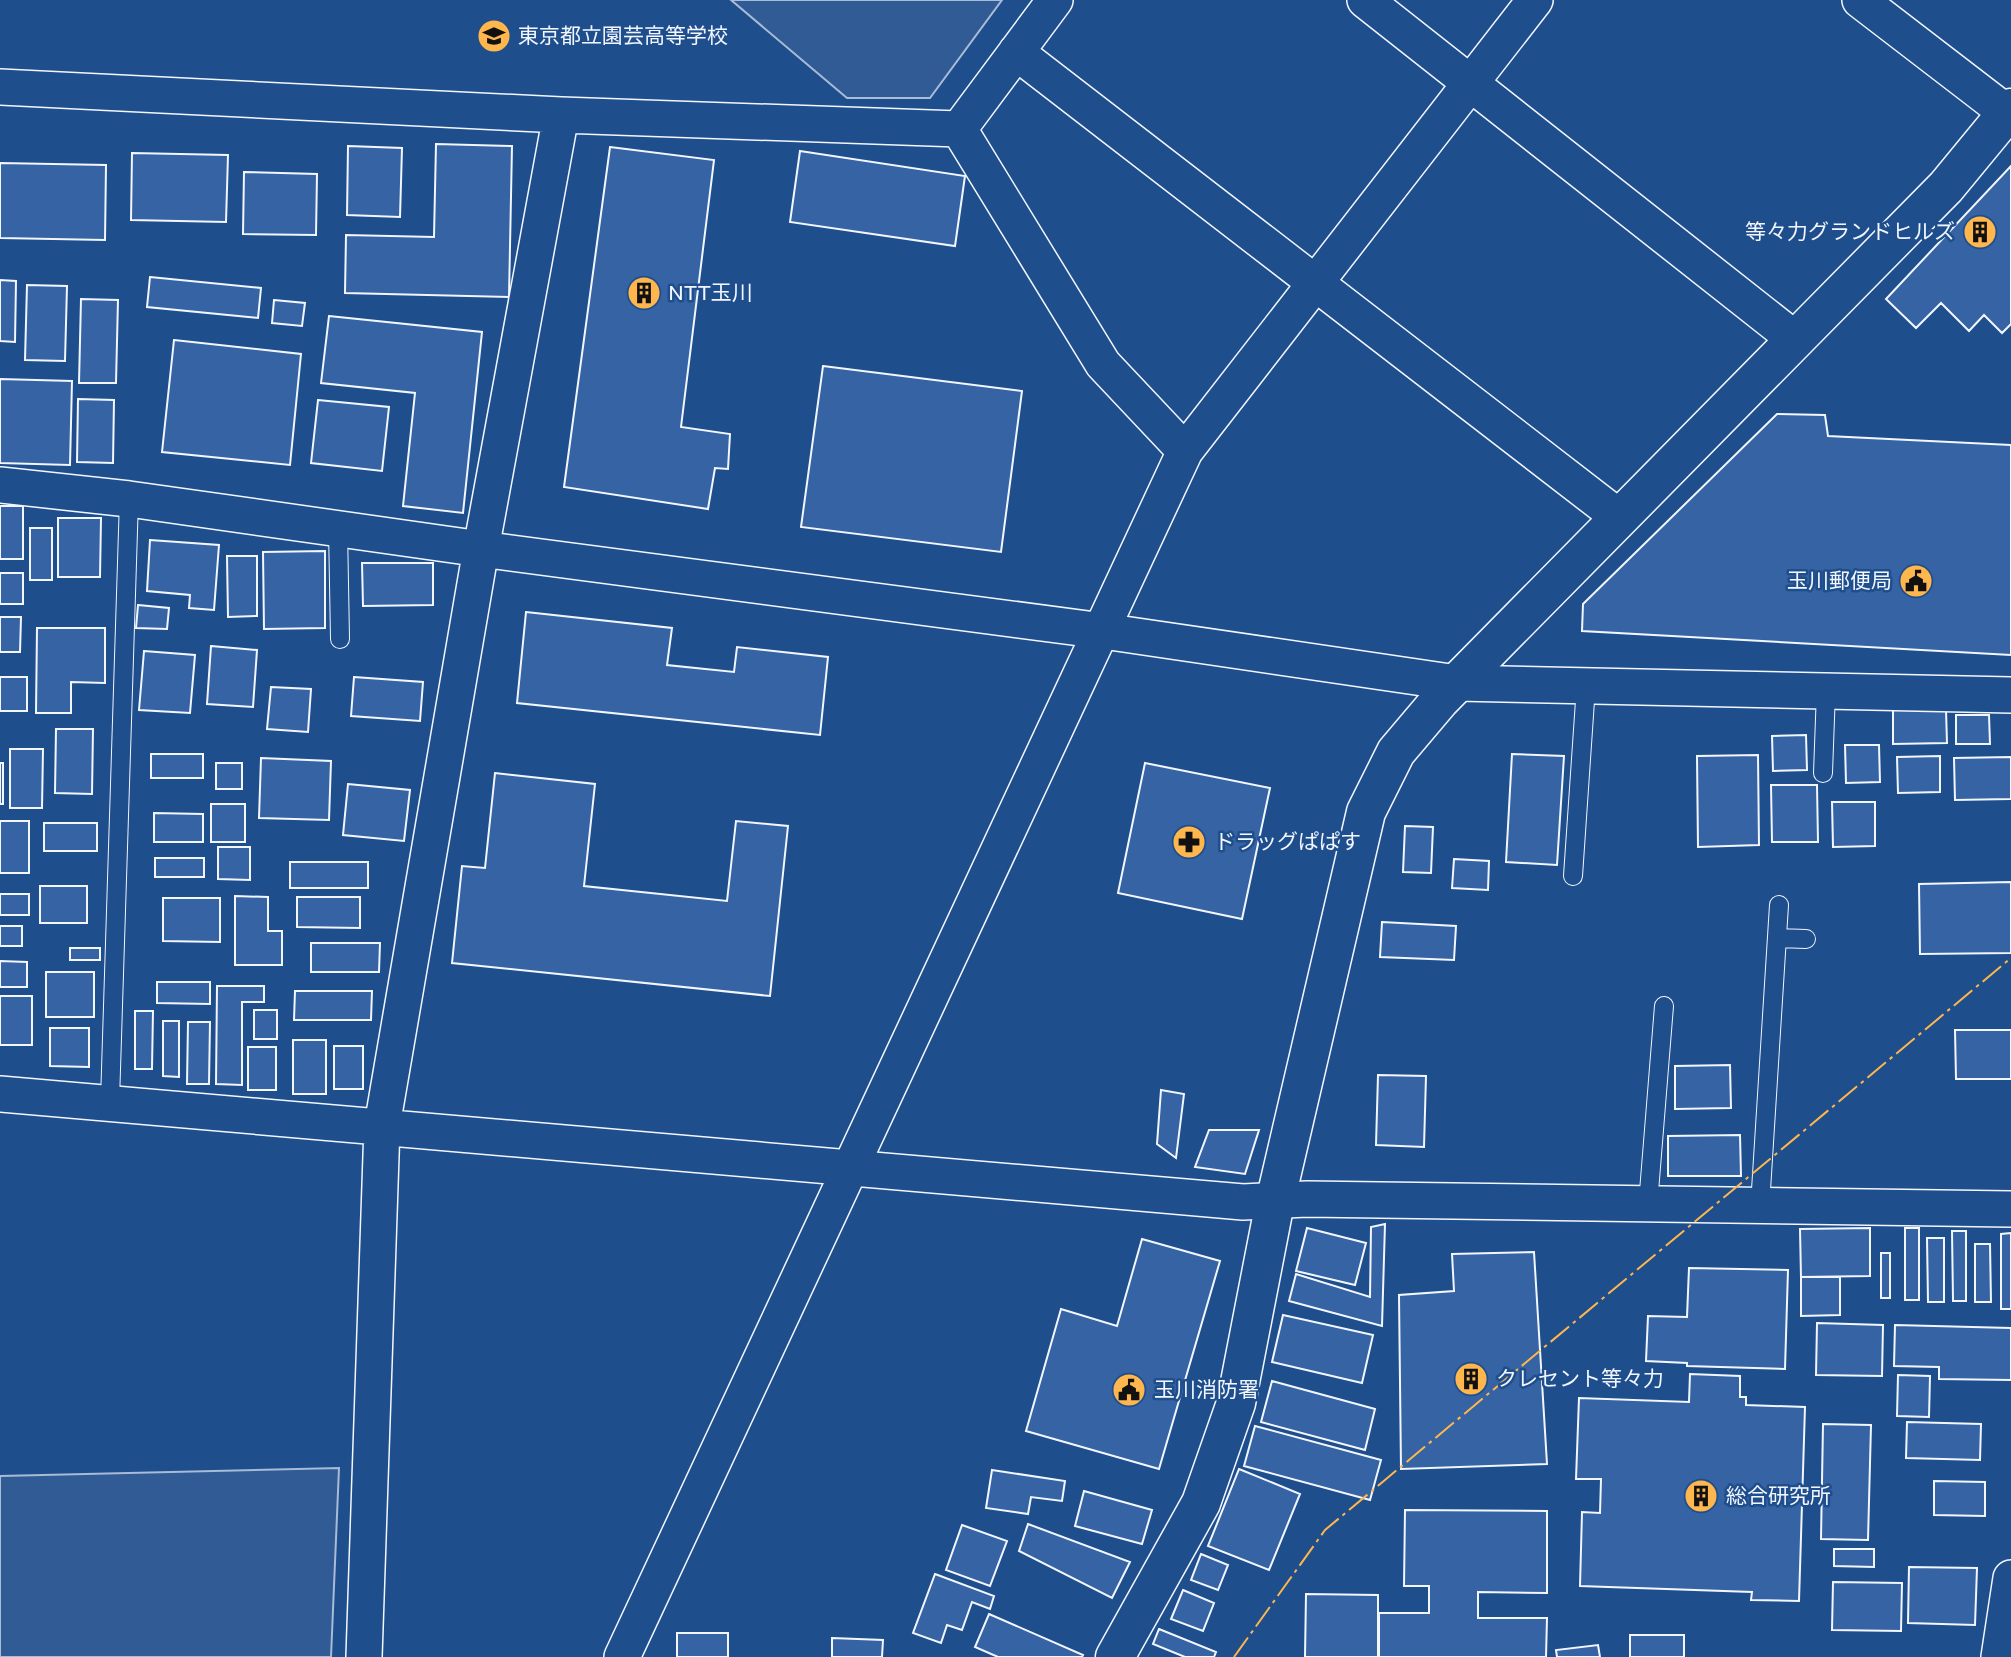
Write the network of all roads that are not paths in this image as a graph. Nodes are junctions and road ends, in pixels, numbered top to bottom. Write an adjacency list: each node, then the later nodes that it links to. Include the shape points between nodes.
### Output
1 (1055, 0): 5 (street)
2 (1364, 0): 6 (street)
3 (1535, 0): 6 (street)
4 (1860, 0): 8 (street)
5 (1017, 52): 10 (street); 11 (street)
6 (1470, 82): 11 (street); 12 (street)
7 (0, 87): 9 (street)
8 (2010, 113): 12 (street, via 1946,187)
9 (561, 116): 10 (street); 18 (street)
10 (959, 129): 13 (street, via 1103,364)
11 (1315, 283): 13 (street); 16 (street)
12 (1796, 340): 16 (street)
13 (1185, 451): 19 (street)
14 (0, 485): 15 (street)
15 (129, 499): 17 (street); 32 (lane)
16 (1620, 518): 21 (street)
17 (338, 528): 18 (street); 20 (lane)
18 (481, 549): 19 (street); 33 (street)
19 (1103, 631): 21 (street); 34 (street)
20 (340, 639)
21 (1457, 683): 22 (street); 35 (street, via 1396,752 1366,812)
22 (1586, 686): 23 (street); 26 (lane)
23 (1826, 691): 24 (street); 25 (lane)
24 (2011, 695)
25 (1823, 773)
26 (1573, 876)
27 (1779, 905): 28 (lane)
28 (1777, 938): 29 (lane); 37 (lane)
29 (1806, 939)
30 (1664, 1006): 36 (lane)
31 (0, 1094): 32 (street)
32 (110, 1101): 33 (street)
33 (382, 1126): 34 (street); 40 (street)
34 (851, 1168): 35 (street); 41 (street)
35 (1275, 1202): 36 (street); 42 (street, via 1236,1403 1220,1455 1200,1503)
36 (1648, 1204): 37 (street)
37 (1760, 1206): 38 (street)
38 (2011, 1209)
39 (2011, 1578): 43 (street)
40 (364, 1657)
41 (622, 1657)
42 (1115, 1657)
43 (1999, 1657)

